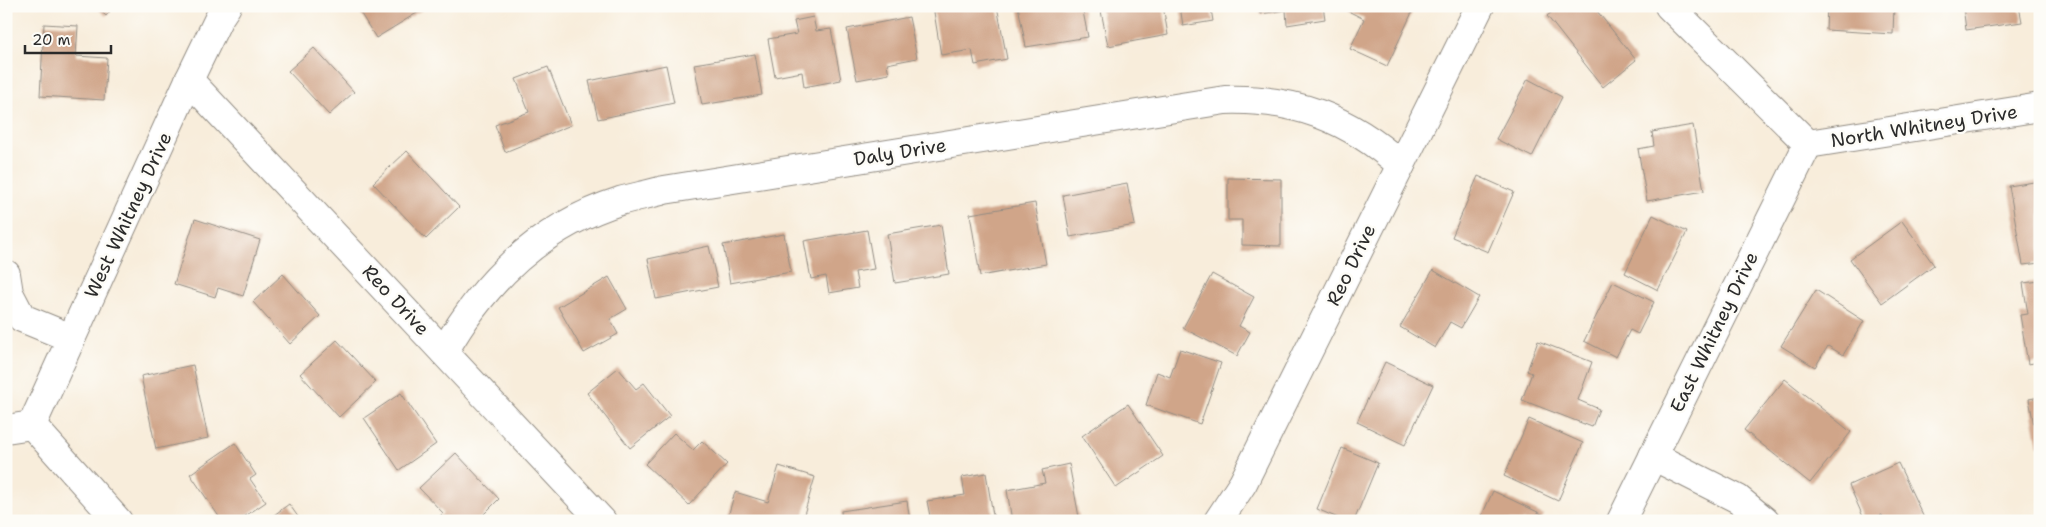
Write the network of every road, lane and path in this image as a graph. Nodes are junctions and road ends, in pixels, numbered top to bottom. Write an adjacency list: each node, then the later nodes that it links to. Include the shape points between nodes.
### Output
1 (227, 6): 4 (street, West Whitney Drive)
2 (1480, 6): 7 (street, Reo Drive)
3 (1669, 6): 6 (street)
4 (190, 80): 9 (street, West Whitney Drive); 10 (street, Reo Drive)
5 (2040, 107): 6 (street, North Whitney Drive)
6 (1808, 144): 12 (street, East Whitney Drive)
7 (1401, 165): 10 (street, Daly Drive, via 1363,135 1320,113 1249,99 1225,100 664,190 600,208 560,228 522,254 490,285 462,321); 15 (street, Reo Drive, via 1243,483)
8 (6, 274): 9 (street, via 9,293 22,318)
9 (71, 338): 11 (street, West Whitney Drive)
10 (444, 352): 14 (street, Reo Drive)
11 (19, 427): 13 (street)
12 (1653, 456): 16 (street, East Whitney Drive); 17 (street, via 1738,499)
13 (118, 521)
14 (602, 521)
15 (1218, 521)
16 (1621, 521)
17 (1764, 521)

